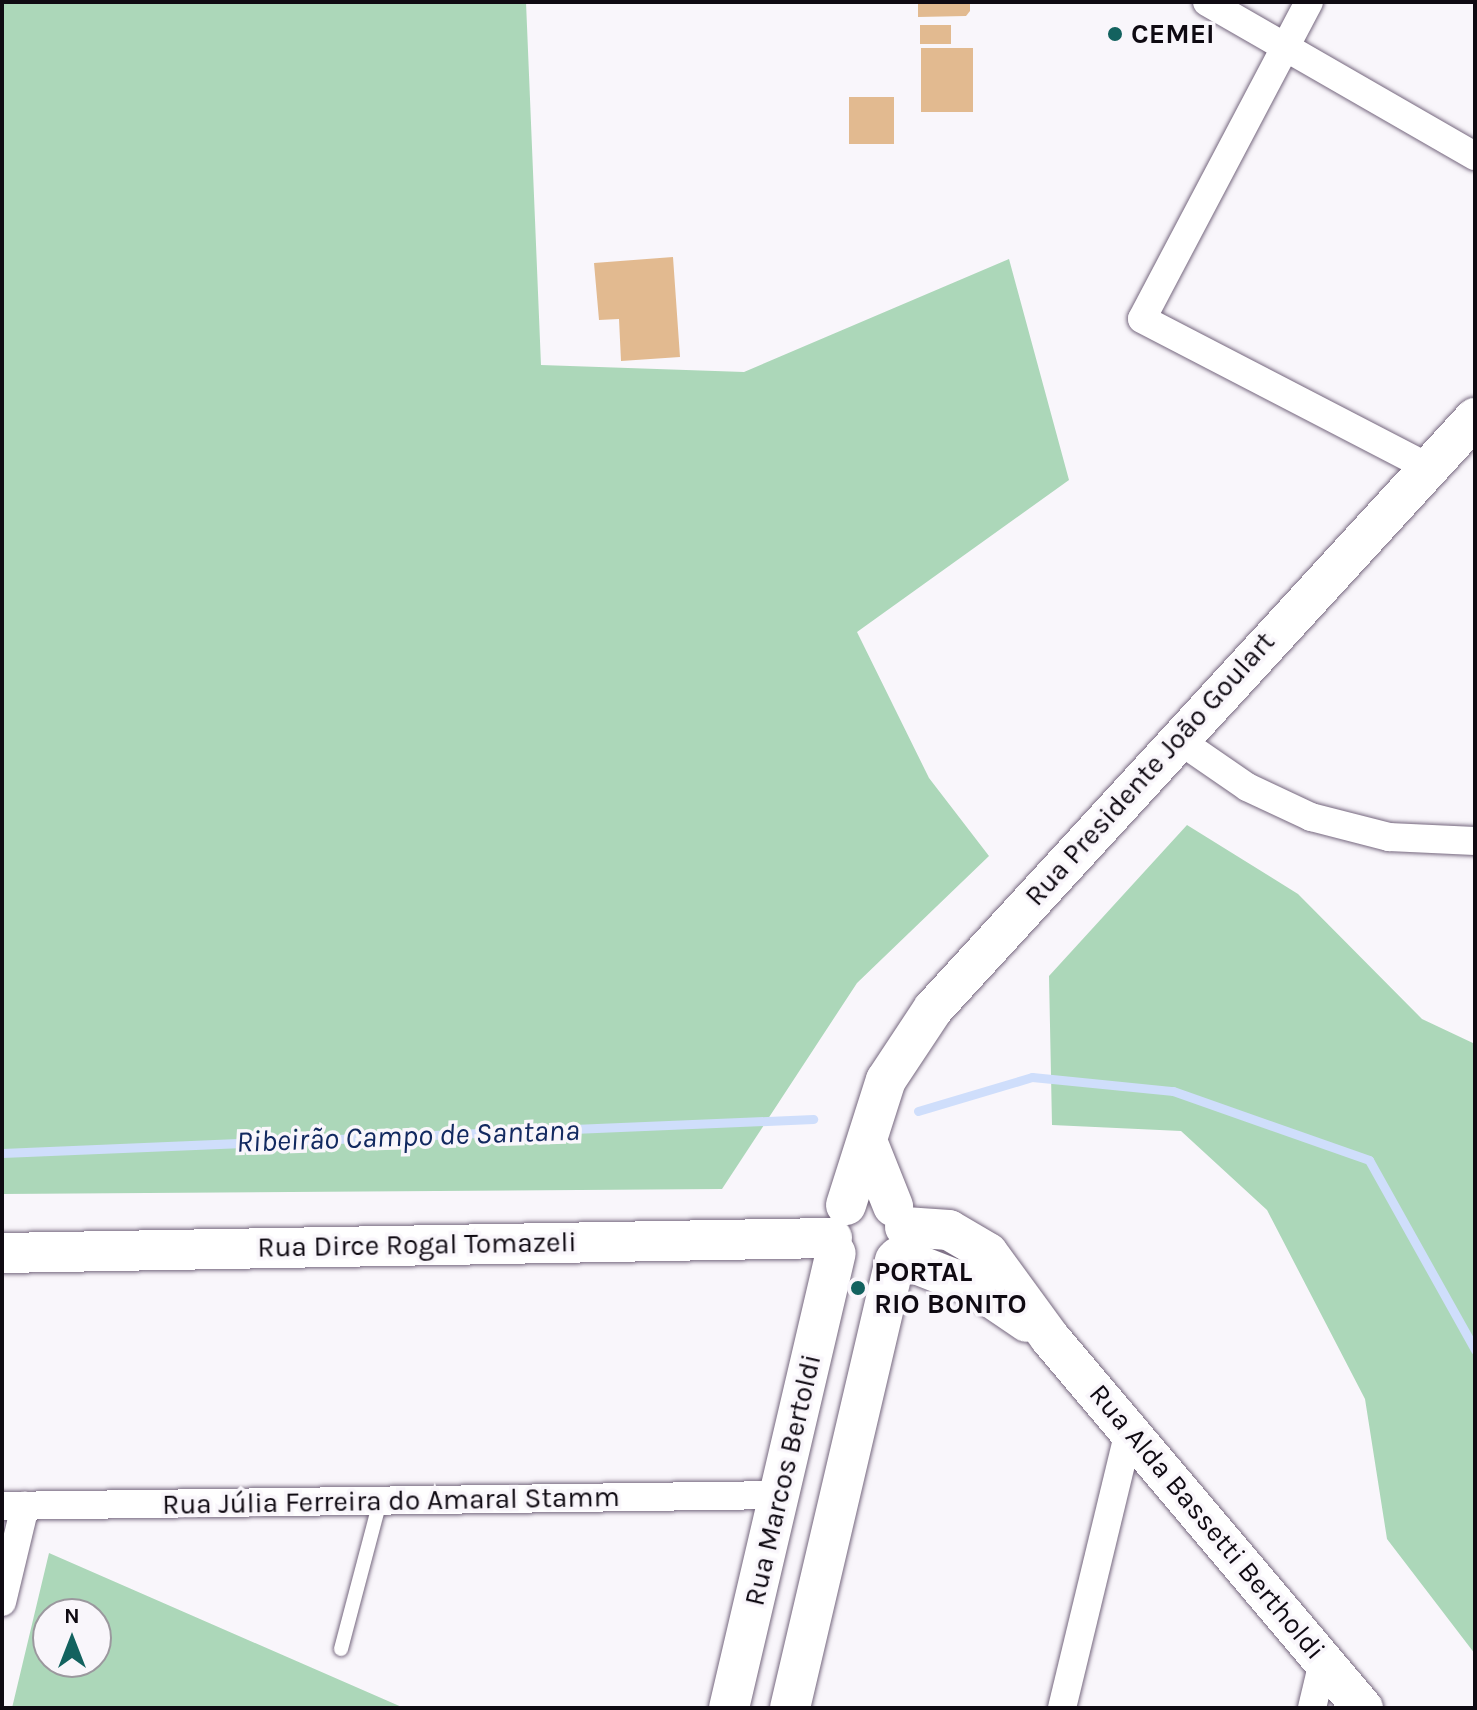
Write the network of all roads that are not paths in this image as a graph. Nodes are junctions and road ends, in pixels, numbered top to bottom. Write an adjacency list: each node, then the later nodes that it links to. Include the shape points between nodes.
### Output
1 (1207, 2): 3 (street)
2 (1309, 2): 3 (street)
3 (1284, 47): 4 (street); 6 (street, via 1142,319)
4 (1475, 156)
5 (1475, 418): 6 (main road, Rua Presidente João Goulart)
6 (1427, 467): 7 (main road, Rua Presidente João Goulart)
7 (1176, 738): 8 (street, via 1247,787 1311,817 1389,837); 9 (main road, Rua Presidente João Goulart, via 933,1009 886,1080)
8 (1475, 841)
9 (869, 1146): 10 (main road, Rua Presidente João Goulart); 11 (main road)
10 (838, 1232): 11 (main road, via 864,1271); 11 (main road, Rua Dirce Rogal Tomazeli, via 869,1197); 12 (main road, Rua Dirce Rogal Tomazeli); 14 (main road, Rua Marcos Bertoldi)
11 (898, 1238): 13 (main road, Rua Alda Bassetti Bertholdi, via 1050,1338); 21 (main road, Rua Marcos Bertoldi)
12 (2, 1253)
13 (1130, 1426): 19 (main road, Rua Alda Bassetti Bertholdi); 22 (street)
14 (779, 1495): 15 (street, Rua Júlia Ferreira do Amaral Stamm); 20 (main road, Rua Marcos Bertoldi)
15 (380, 1501): 16 (street, Rua Júlia Ferreira do Amaral Stamm); 18 (lane)
16 (13, 1506): 17 (street)
17 (2, 1602)
18 (341, 1649)
19 (1323, 1662): 23 (street); 24 (main road, Rua Alda Bassetti Bertholdi)
20 (729, 1708)
21 (790, 1708)
22 (1062, 1708)
23 (1312, 1708)
24 (1363, 1708)

